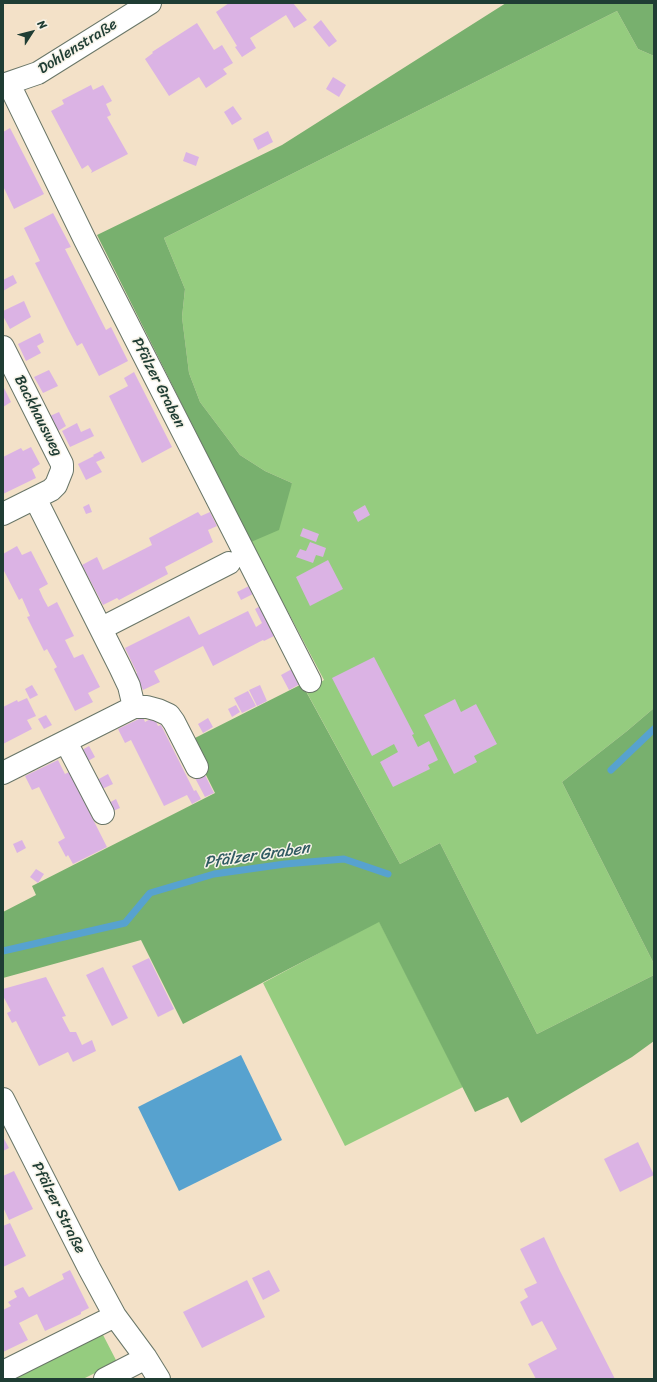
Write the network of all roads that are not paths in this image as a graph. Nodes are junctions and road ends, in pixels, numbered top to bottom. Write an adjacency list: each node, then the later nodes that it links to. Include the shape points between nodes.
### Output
1 (150, 3): 2 (street, Dohlenstraße, via 38,73)
2 (6, 84): 8 (street, Pfälzer Graben)
3 (3, 347): 4 (street, Backhausweg, via 62,464 56,485)
4 (35, 498): 5 (street, Backhausweg); 7 (street)
5 (3, 514)
6 (229, 563): 7 (street)
7 (102, 628): 9 (street, via 129,686)
8 (310, 681)
9 (134, 707): 10 (street); 11 (street, via 147,707 169,715)
10 (66, 742): 12 (street); 13 (street)
11 (196, 766)
12 (3, 773)
13 (103, 813)
14 (3, 1099): 15 (street, Pfälzer Straße)
15 (115, 1316): 16 (street, Pfälzer Straße); 17 (street)
16 (146, 1358): 18 (street); 19 (street, Pfälzer Straße)
17 (3, 1372)
18 (105, 1379)
19 (159, 1379)

